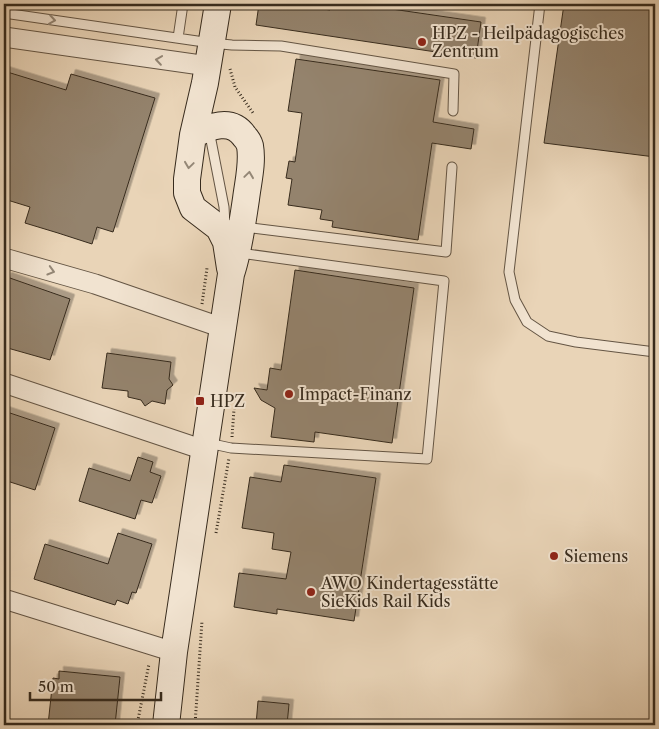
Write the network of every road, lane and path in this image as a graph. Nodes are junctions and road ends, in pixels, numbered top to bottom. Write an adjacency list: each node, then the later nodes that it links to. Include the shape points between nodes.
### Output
1 (183, 4): 6 (lane)
2 (218, 4): 7 (main road)
3 (540, 4): 15 (lane, via 509,272 514,300 527,322 548,336)
4 (4, 13): 6 (lane, one-way to 6)
5 (4, 37): 7 (street, one-way to 5)
6 (178, 38): 7 (lane)
7 (208, 64): 8 (lane, via 232,45 281,46 454,74); 9 (main road, via 212,109)
8 (453, 111)
9 (208, 129): 11 (lane); 11 (main road, one-way to 11, via 187,179 187,193 193,208); 11 (main road, one-way to 9, via 251,163 250,144 233,127)
10 (452, 167): 11 (lane, via 446,252)
11 (234, 236): 14 (main road); 17 (lane, via 444,281 427,459)
12 (4, 258): 14 (street, one-way to 14, via 95,284)
13 (207, 263): 14 (path)
14 (211, 324): 17 (main road)
15 (655, 352)
16 (4, 383): 17 (street)
17 (205, 446): 19 (main road)
18 (4, 599): 19 (street)
19 (164, 649): 20 (path); 21 (main road)
20 (137, 725)
21 (166, 725)

